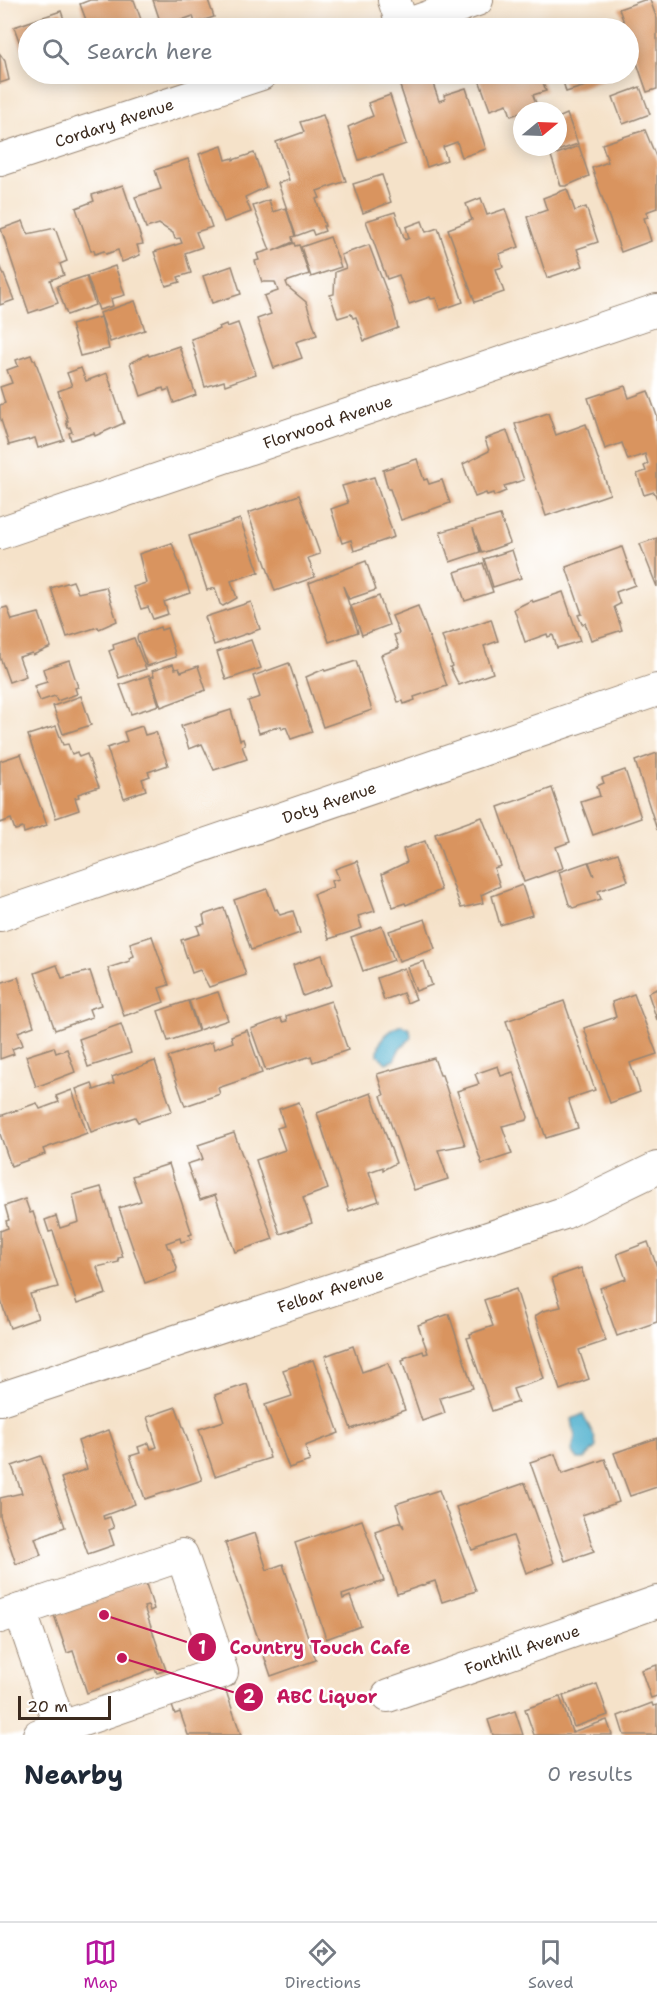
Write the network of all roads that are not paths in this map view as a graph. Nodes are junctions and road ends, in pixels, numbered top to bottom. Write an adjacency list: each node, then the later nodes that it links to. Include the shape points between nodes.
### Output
1 (477, 0): 2 (street)
2 (398, 18)
3 (231, 84): 4 (street, Cordary Avenue)
4 (0, 160)
5 (657, 310): 6 (street, Florwood Avenue)
6 (0, 533)
7 (657, 690): 8 (street, Doty Avenue)
8 (0, 915)
9 (657, 1168): 10 (street, Felbar Avenue, via 564,1213)
10 (0, 1399)
11 (657, 1602): 13 (street, Fonthill Avenue)
12 (10, 1614): 14 (street); 14 (street, via 182,1555 222,1672)
13 (388, 1695)
14 (50, 1731)

